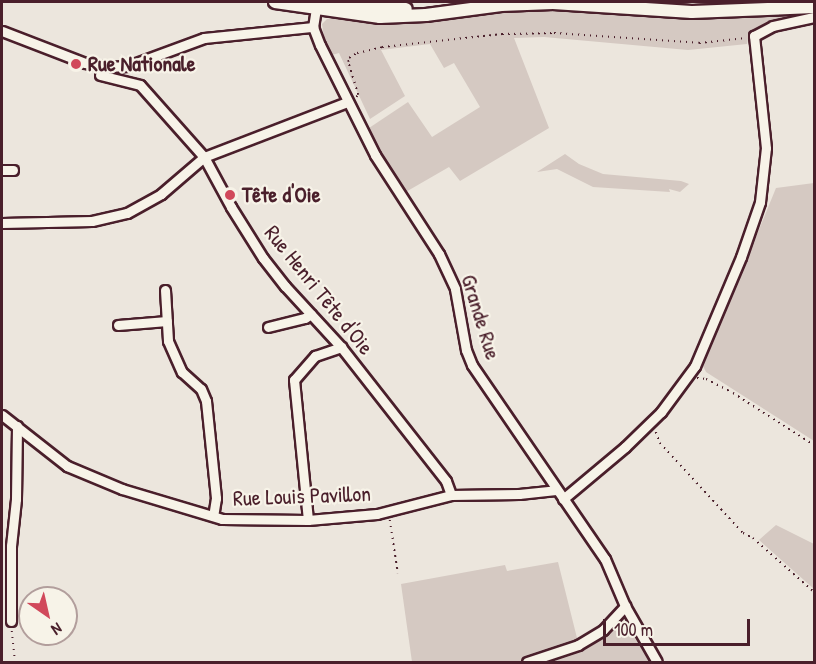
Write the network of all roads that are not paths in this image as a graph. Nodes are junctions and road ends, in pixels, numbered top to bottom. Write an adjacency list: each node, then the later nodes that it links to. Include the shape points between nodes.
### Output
1 (275, 2): 2 (main road)
2 (318, 4): 3 (main road, via 452,10 553,3 692,12); 5 (street)
3 (814, 7)
4 (814, 17): 23 (street, via 773,26 754,36 766,148 760,202 717,317 688,377 651,422)
5 (313, 27): 6 (street, via 204,38 128,66 107,67 85,63); 8 (street, Grande Rue)
6 (2, 31)
7 (100, 75): 9 (street, Rue Henri Tête d'Oie, via 140,85)
8 (347, 102): 9 (street); 21 (street, Grande Rue, via 375,155 439,254 455,289 472,365)
9 (204, 157): 12 (street, via 161,194 127,213 92,221); 14 (street, Rue Henri Tête d'Oie, via 263,258)
10 (2, 170): 11 (street)
11 (13, 170)
12 (2, 223)
13 (165, 291): 15 (street)
14 (310, 314): 17 (street); 18 (street, Rue Henri Tête d'Oie)
15 (167, 321): 16 (street); 24 (street, via 168,341 182,372 201,389 206,401 216,498)
16 (118, 325)
17 (268, 327)
18 (342, 347): 22 (street, Rue Henri Tête d'Oie, via 446,481); 25 (street, via 315,356 294,380)
19 (2, 414): 20 (street, Rue Louis Pavillon)
20 (17, 426): 24 (street, Rue Louis Pavillon, via 67,466 122,489); 27 (street)
21 (556, 490): 22 (street, Rue Louis Pavillon); 23 (street, Grande Rue)
22 (451, 495): 25 (street, Rue Louis Pavillon, via 377,514)
23 (563, 499): 26 (street, Grande Rue, via 605,559)
24 (213, 516): 25 (street, Rue Louis Pavillon, via 259,522)
25 (308, 520)
26 (625, 606): 28 (street, via 603,630 578,645); 29 (street, Grande Rue)
27 (11, 621)
28 (527, 663)
29 (657, 663)

